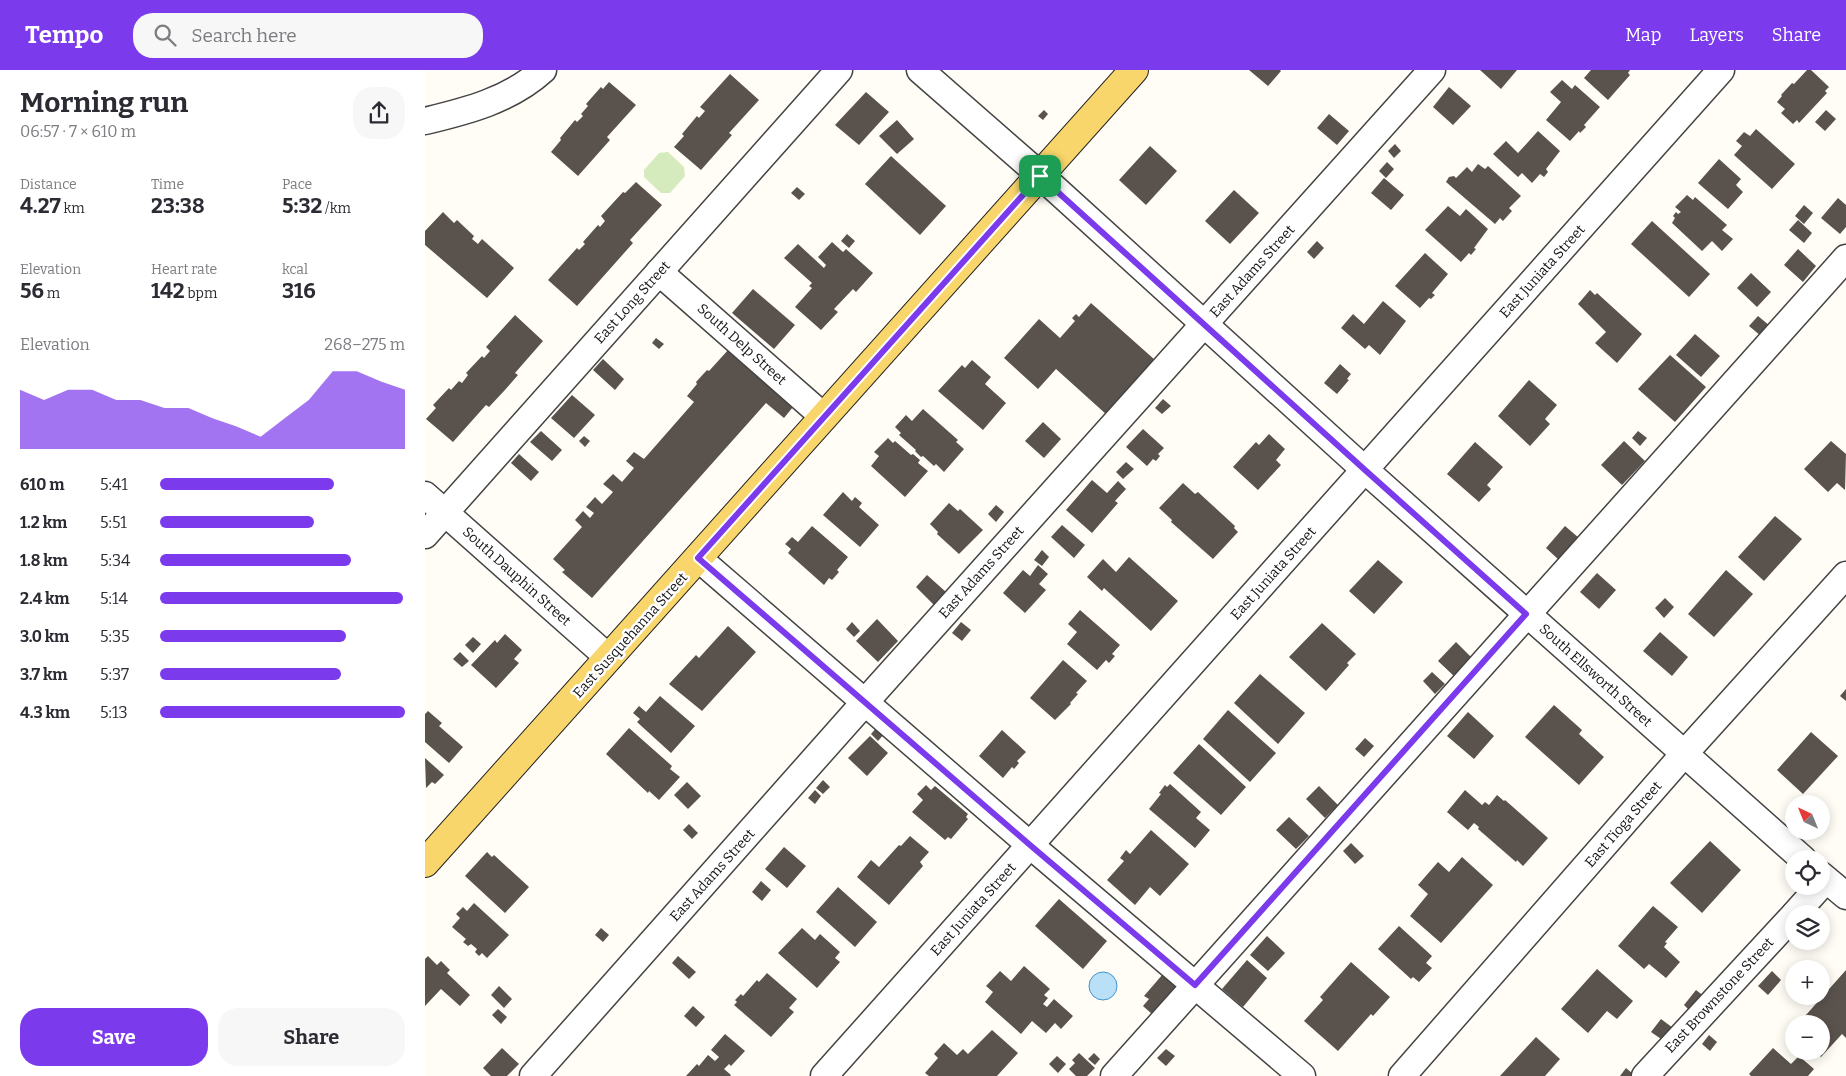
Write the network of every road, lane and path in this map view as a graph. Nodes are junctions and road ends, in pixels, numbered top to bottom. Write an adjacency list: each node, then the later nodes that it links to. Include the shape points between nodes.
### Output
1 (543, 70): 7 (street, via 509,94 473,110)
2 (839, 70): 10 (street, East Long Street)
3 (920, 70): 8 (street, South Ellsworth Street)
4 (1134, 70): 8 (main road, East Susquehanna Street)
5 (1432, 70): 11 (street, East Adams Street)
6 (1721, 70): 13 (street, East Juniata Street)
7 (425, 121)
8 (1040, 176): 11 (street, South Ellsworth Street); 12 (main road, East Susquehanna Street)
9 (1846, 258): 19 (street)
10 (659, 272): 12 (street, South Delp Street); 15 (street, East Long Street)
11 (1204, 324): 13 (street, South Ellsworth Street); 21 (street, East Adams Street)
12 (824, 417): 17 (main road, East Susquehanna Street)
13 (1365, 470): 19 (street, South Ellsworth Street); 23 (street, East Juniata Street)
14 (425, 495): 15 (street, South Dauphin Street)
15 (445, 512): 16 (street, East Long Street); 20 (street, South Dauphin Street)
16 (425, 534)
17 (698, 558): 20 (main road, East Susquehanna Street); 21 (street)
18 (1846, 575): 22 (street, East Tioga Street)
19 (1526, 614): 22 (street, South Ellsworth Street); 31 (street)
20 (609, 658): 25 (main road, East Susquehanna Street)
21 (865, 702): 23 (street); 32 (street, East Adams Street)
22 (1684, 754): 24 (street, South Ellsworth Street); 36 (street, East Tioga Street)
23 (1030, 845): 31 (street); 33 (street, East Juniata Street)
24 (1793, 850)
25 (425, 863)
26 (1830, 886): 28 (street)
27 (1810, 895): 29 (street, East Brownstone Street)
28 (1846, 896)
29 (1802, 905)
30 (1785, 924): 37 (street, East Brownstone Street)
31 (1195, 985): 34 (street); 35 (street)
32 (533, 1076)
33 (824, 1076)
34 (1114, 1076)
35 (1302, 1076)
36 (1402, 1076)
37 (1645, 1076)

